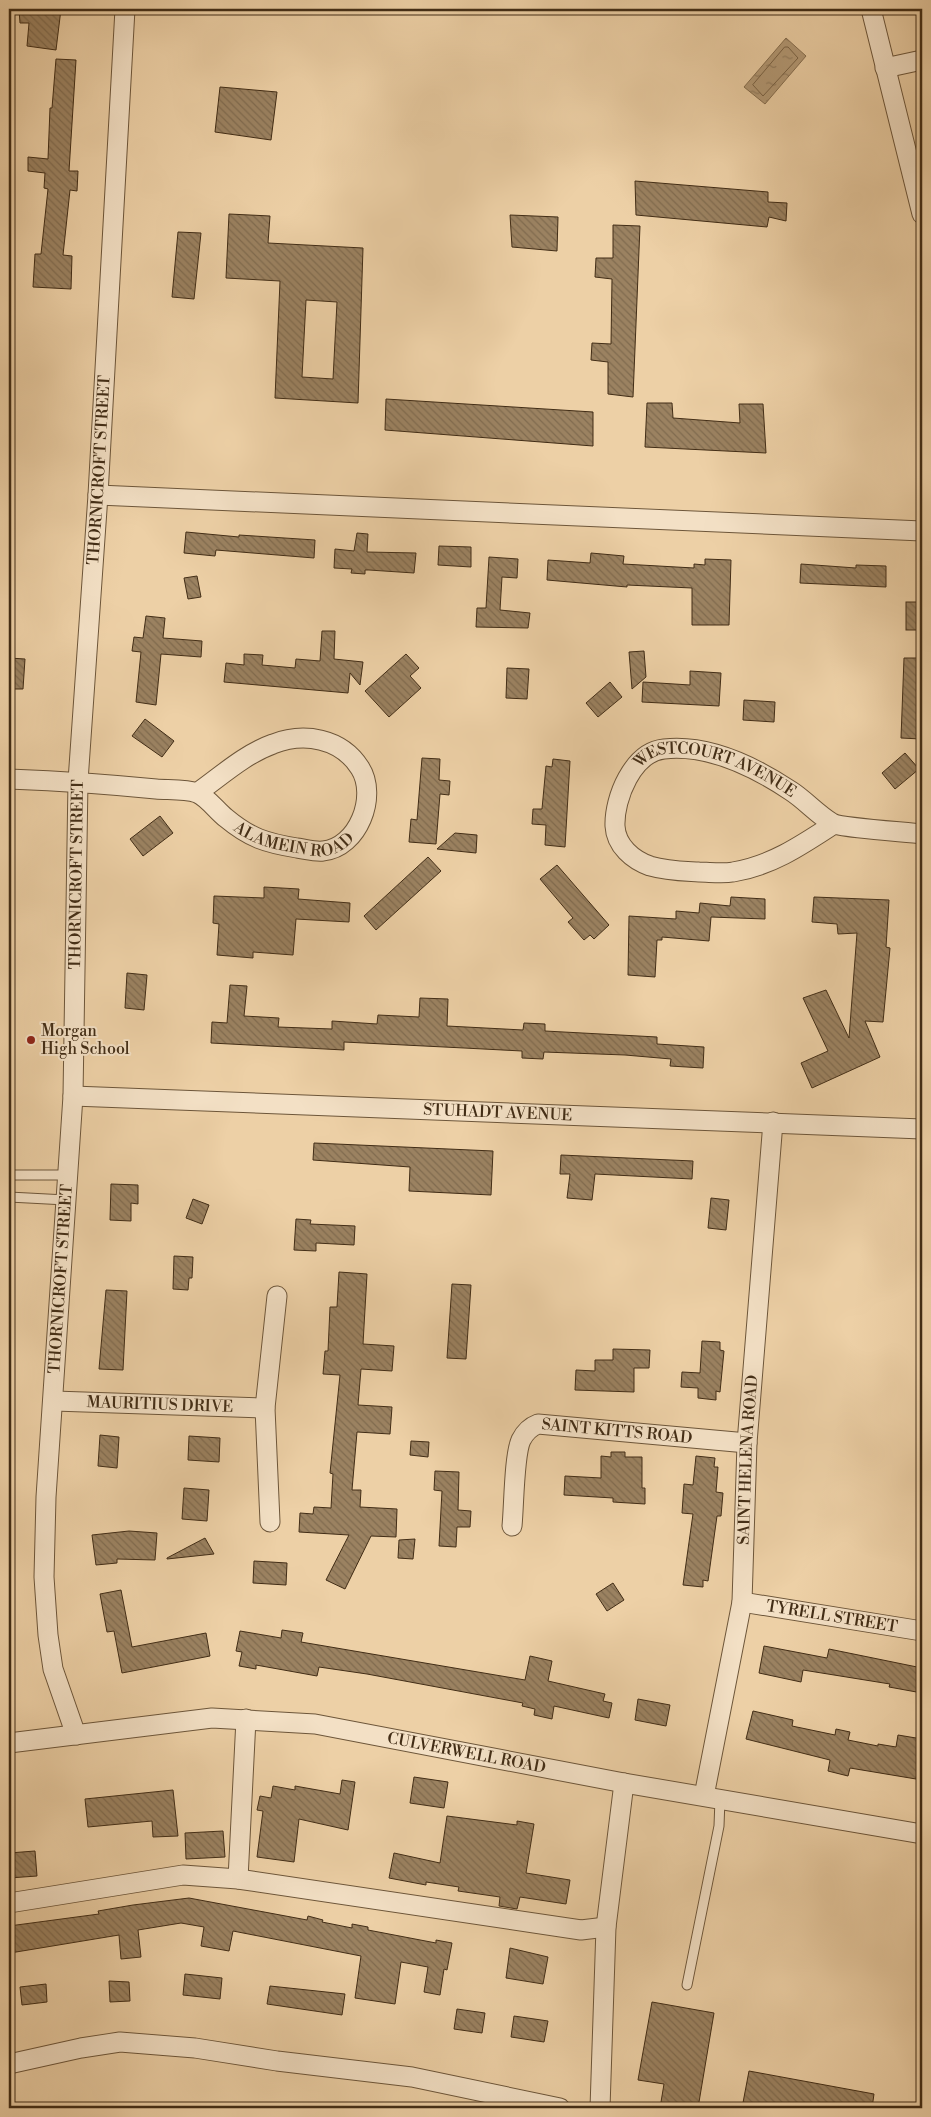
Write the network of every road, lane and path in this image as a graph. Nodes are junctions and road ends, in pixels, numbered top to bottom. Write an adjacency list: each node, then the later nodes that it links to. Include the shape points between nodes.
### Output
1 (125, 9): 6 (street, THORNICROFT STREET)
2 (871, 9): 4 (street)
3 (922, 60): 4 (street)
4 (885, 68): 5 (street)
5 (922, 214)
6 (98, 495): 7 (street); 9 (street, THORNICROFT STREET)
7 (922, 531)
8 (9, 779): 9 (street)
9 (78, 781): 10 (street); 13 (street, THORNICROFT STREET)
10 (197, 793): 10 (street, ALAMEIN ROAD, via 250,755 302,736 319,738 345,751 360,768 366,802 361,821 352,834 332,850 320,851 250,837)
11 (834, 824): 11 (street, WESTCOURT AVENUE, via 790,853 731,873 667,871 642,863 626,852 615,826 620,794 628,776 639,761 651,752 664,749 720,755 790,790); 12 (street)
12 (922, 834)
13 (73, 1096): 14 (street, STUHADT AVENUE); 17 (street, THORNICROFT STREET)
14 (772, 1122): 15 (street, STUHADT AVENUE); 23 (street, SAINT HELENA ROAD)
15 (922, 1129)
16 (9, 1175): 17 (lane)
17 (67, 1175): 19 (street, THORNICROFT STREET)
18 (9, 1197): 19 (lane)
19 (66, 1200): 21 (street, THORNICROFT STREET)
20 (277, 1296): 22 (street)
21 (54, 1401): 22 (street, MAURITIUS DRIVE); 29 (street, THORNICROFT STREET, via 46,1497 44,1576 53,1669)
22 (265, 1408): 24 (street)
23 (747, 1443): 25 (street, SAINT KITTS ROAD, via 538,1424 525,1433 519,1447); 26 (street, SAINT HELENA ROAD)
24 (270, 1522)
25 (512, 1526)
26 (742, 1602): 27 (street, TYRELL STREET); 32 (street, SAINT HELENA ROAD)
27 (922, 1631)
28 (246, 1719): 29 (street, CULVERWELL ROAD, via 212,1718); 31 (street, CULVERWELL ROAD, via 315,1724); 34 (street)
29 (76, 1735): 30 (street, CULVERWELL ROAD)
30 (9, 1743)
31 (624, 1783): 32 (street, CULVERWELL ROAD); 36 (street)
32 (712, 1797): 33 (street, CULVERWELL ROAD); 37 (lane, via 719,1826)
33 (922, 1834)
34 (238, 1879): 35 (street, via 184,1875); 36 (street, via 581,1930)
35 (9, 1903)
36 (606, 1927): 40 (street)
37 (687, 1985)
38 (9, 2064): 39 (street, via 120,2042 195,2048 412,2077)
39 (560, 2108)
40 (600, 2108)

